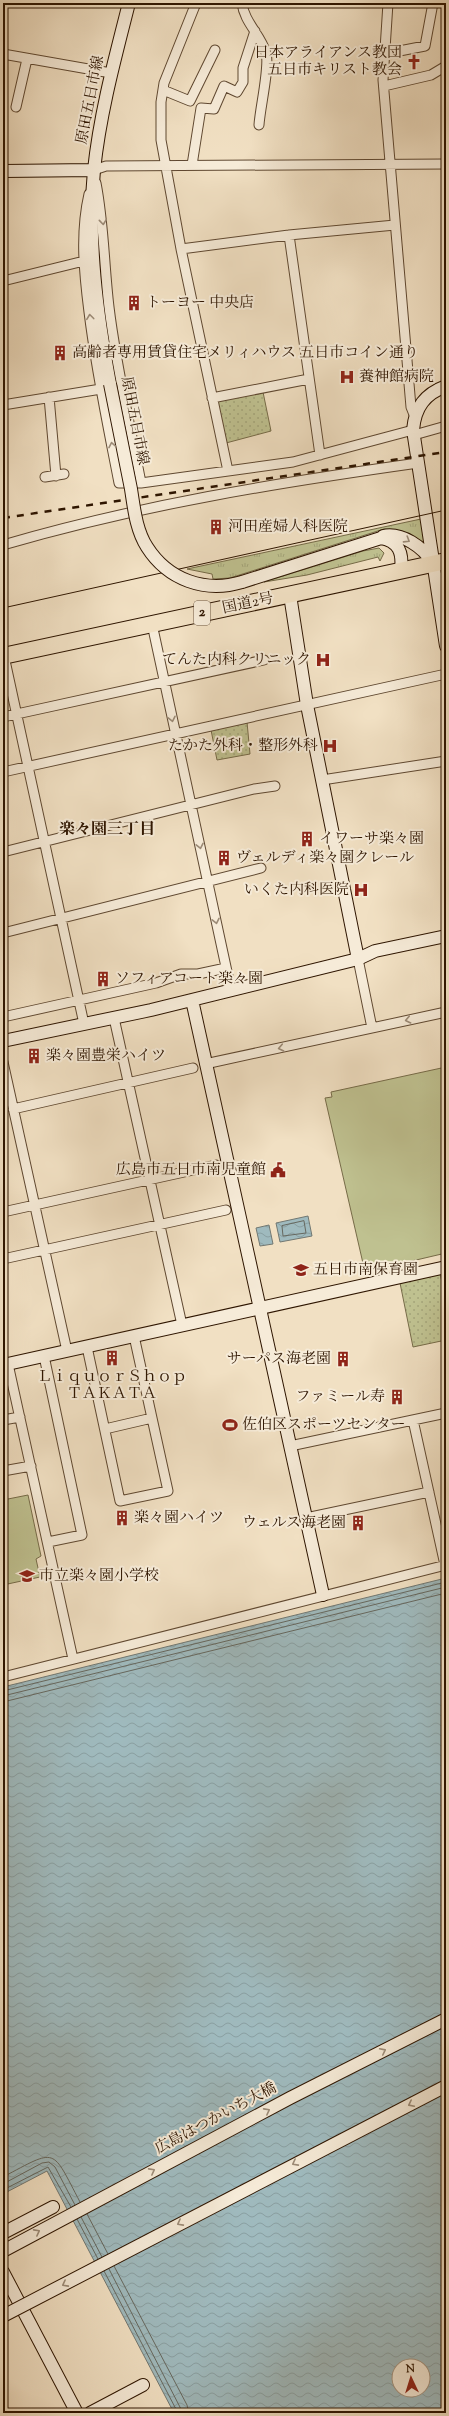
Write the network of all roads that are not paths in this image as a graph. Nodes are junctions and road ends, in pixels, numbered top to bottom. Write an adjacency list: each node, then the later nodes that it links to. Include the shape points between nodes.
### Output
1 (129, 3): 12 (street, 原田五日市線)
2 (196, 3): 14 (street)
3 (242, 3): 6 (street)
4 (388, 3): 9 (street)
5 (433, 3): 9 (street, via 425,46)
6 (256, 31): 16 (street, via 267,60); 19 (street, via 243,68 243,82 237,92 224,86 214,109 200,108)
7 (215, 50): 14 (street, via 190,101)
8 (3, 54): 10 (street)
9 (384, 54): 13 (street)
10 (27, 59): 12 (street); 15 (street)
11 (446, 66): 13 (street, via 431,75)
12 (111, 74): 21 (street, 原田五日市線)
13 (384, 86): 17 (street)
14 (163, 90): 20 (street, via 160,120)
15 (16, 107)
16 (258, 124)
17 (390, 163): 18 (street); 19 (street); 23 (street)
18 (446, 164)
19 (192, 165): 20 (street)
20 (165, 166): 21 (street, via 106,166); 25 (street)
21 (94, 170): 22 (street); 26 (street, via 84,219); 29 (street, 原田五日市線, via 94,272); 41 (street, one-way to 41, via 103,221 109,307 118,370)
22 (3, 171)
23 (395, 225): 24 (street); 34 (street, via 411,407)
24 (289, 235): 25 (street); 28 (street)
25 (182, 249): 32 (street)
26 (84, 261): 27 (street); 29 (street, one-way to 26, via 94,347)
27 (3, 281)
28 (309, 379): 32 (street); 37 (street)
29 (106, 386): 31 (street); 41 (street, one-way to 29, via 119,483); 42 (street, 原田五日市線, bridge, via 137,523 146,547 176,576 193,583 223,586)
30 (446, 386): 34 (street, via 423,400)
31 (49, 398): 33 (street); 40 (street, via 60,475)
32 (212, 398): 39 (street)
33 (3, 405)
34 (415, 417): 36 (street)
35 (446, 426): 36 (street)
36 (414, 432): 37 (street); 38 (street)
37 (320, 455): 39 (street, via 293,462)
38 (418, 463): 43 (street, via 287,482 150,507 100,521 79,523); 44 (street)
39 (228, 471): 41 (street)
40 (45, 477)
41 (142, 483)
42 (374, 539): 44 (street, one-way to 44, via 389,535 403,537); 45 (street, 原田五日市線, via 388,539 399,548 402,555)
43 (3, 545)
44 (440, 562): 45 (highway, 国道2号 / 2); 48 (street)
45 (401, 570): 46 (highway, 国道2号 / 2)
46 (290, 595): 47 (highway, 国道2号 / 2); 53 (street)
47 (152, 624): 49 (highway, 国道2号 / 2); 52 (street)
48 (446, 646)
49 (4, 656): 54 (street)
50 (264, 660): 52 (street)
51 (446, 674): 53 (street)
52 (164, 681): 54 (street); 56 (street, one-way to 56)
53 (307, 705): 56 (street); 60 (street)
54 (17, 713): 55 (street); 58 (street)
55 (3, 716)
56 (176, 734): 58 (street); 62 (street)
57 (446, 761): 60 (street)
58 (28, 767): 59 (street); 63 (street)
59 (3, 772)
60 (322, 780): 70 (street)
61 (275, 786): 62 (street)
62 (192, 805): 63 (street); 66 (street, one-way to 66)
63 (45, 842): 64 (street); 67 (street)
64 (3, 852)
65 (261, 868): 66 (street)
66 (208, 882): 67 (street); 71 (street, one-way to 71)
67 (61, 919): 68 (street); 73 (street)
68 (3, 933)
69 (446, 936): 70 (street, via 375,951)
70 (358, 959): 72 (street); 79 (street)
71 (226, 968): 72 (street); 73 (street, via 198,974 181,974 156,983)
72 (231, 990): 74 (street)
73 (79, 1000): 76 (street); 78 (street)
74 (192, 1000): 77 (street); 82 (street)
75 (446, 1012): 79 (street, one-way to 79)
76 (3, 1017)
77 (114, 1018): 78 (street); 83 (street)
78 (84, 1024): 80 (street)
79 (372, 1028): 82 (street, one-way to 82)
80 (3, 1042)
81 (3, 1062): 84 (street)
82 (199, 1066): 83 (street); 94 (street)
83 (128, 1083): 84 (street); 86 (street)
84 (13, 1108): 87 (street)
85 (216, 1165): 86 (street)
86 (150, 1179): 87 (street); 90 (street)
87 (34, 1205): 89 (street); 91 (street)
88 (226, 1210): 90 (street)
89 (3, 1212)
90 (160, 1224): 91 (street); 95 (street)
91 (44, 1250): 92 (street); 98 (street)
92 (3, 1259)
93 (446, 1267): 94 (street)
94 (260, 1308): 95 (street); 107 (street)
95 (182, 1325): 96 (street)
96 (134, 1336): 97 (street); 103 (street)
97 (87, 1347): 98 (street); 106 (street)
98 (67, 1351): 99 (street)
99 (44, 1356): 100 (street); 112 (street, via 82,1535)
100 (6, 1365): 102 (street)
101 (446, 1412): 105 (street)
102 (20, 1417): 104 (street); 108 (street)
103 (152, 1418): 106 (street); 106 (street, via 168,1491 120,1501)
104 (3, 1420)
105 (413, 1420): 107 (street); 110 (street)
106 (105, 1429)
107 (290, 1446): 111 (street)
108 (31, 1466): 109 (street); 112 (street)
109 (3, 1471)
110 (429, 1492): 111 (street); 113 (street)
111 (306, 1518): 114 (street)
112 (48, 1542): 115 (street)
113 (446, 1565): 114 (street)
114 (323, 1595): 115 (street)
115 (73, 1659): 116 (street)
116 (3, 1677)
117 (446, 2019): 121 (street, 広島はつかいち大橋, one-way to 117)
118 (446, 2086): 123 (street, one-way to 123, bridge)
119 (53, 2206): 120 (street)
120 (3, 2233)
121 (3, 2251)
122 (3, 2272): 125 (street)
123 (3, 2316)
124 (143, 2385): 126 (street)
125 (77, 2413)
126 (90, 2413)

